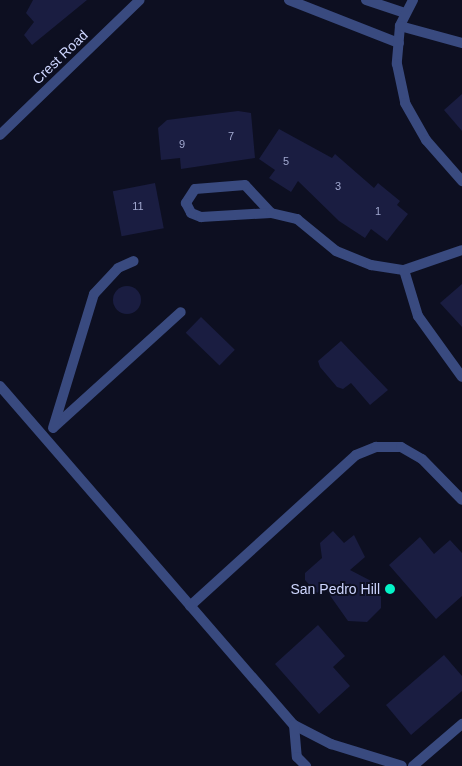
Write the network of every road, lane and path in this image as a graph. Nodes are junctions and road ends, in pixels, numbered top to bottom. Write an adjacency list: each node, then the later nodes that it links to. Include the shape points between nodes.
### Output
1 (140, 0): 9 (street, Crest Road)
2 (289, 0): 7 (street)
3 (366, 0): 5 (street)
4 (413, 0): 5 (street)
5 (405, 13): 6 (street)
6 (400, 26): 7 (street); 8 (street)
7 (399, 43): 10 (street, via 397,64 405,103 426,140)
8 (462, 43)
9 (0, 135)
10 (462, 181)
11 (271, 213): 11 (street, via 245,185 194,189 186,203 191,213 202,217); 14 (street, via 297,219 336,252 371,265)
12 (462, 250): 14 (street)
13 (134, 261): 18 (street, via 118,268 94,294)
14 (404, 270): 16 (street, via 418,316)
15 (181, 312): 18 (street)
16 (462, 377)
17 (0, 386): 19 (street)
18 (53, 428): 19 (street)
19 (44, 436): 21 (street)
20 (462, 500): 21 (street, via 422,459 401,447 376,447 356,456)
21 (190, 606): 23 (street)
22 (462, 724): 26 (street)
23 (294, 725): 24 (street, via 297,757); 25 (street, via 331,744)
24 (306, 766)
25 (402, 766)
26 (413, 766)

